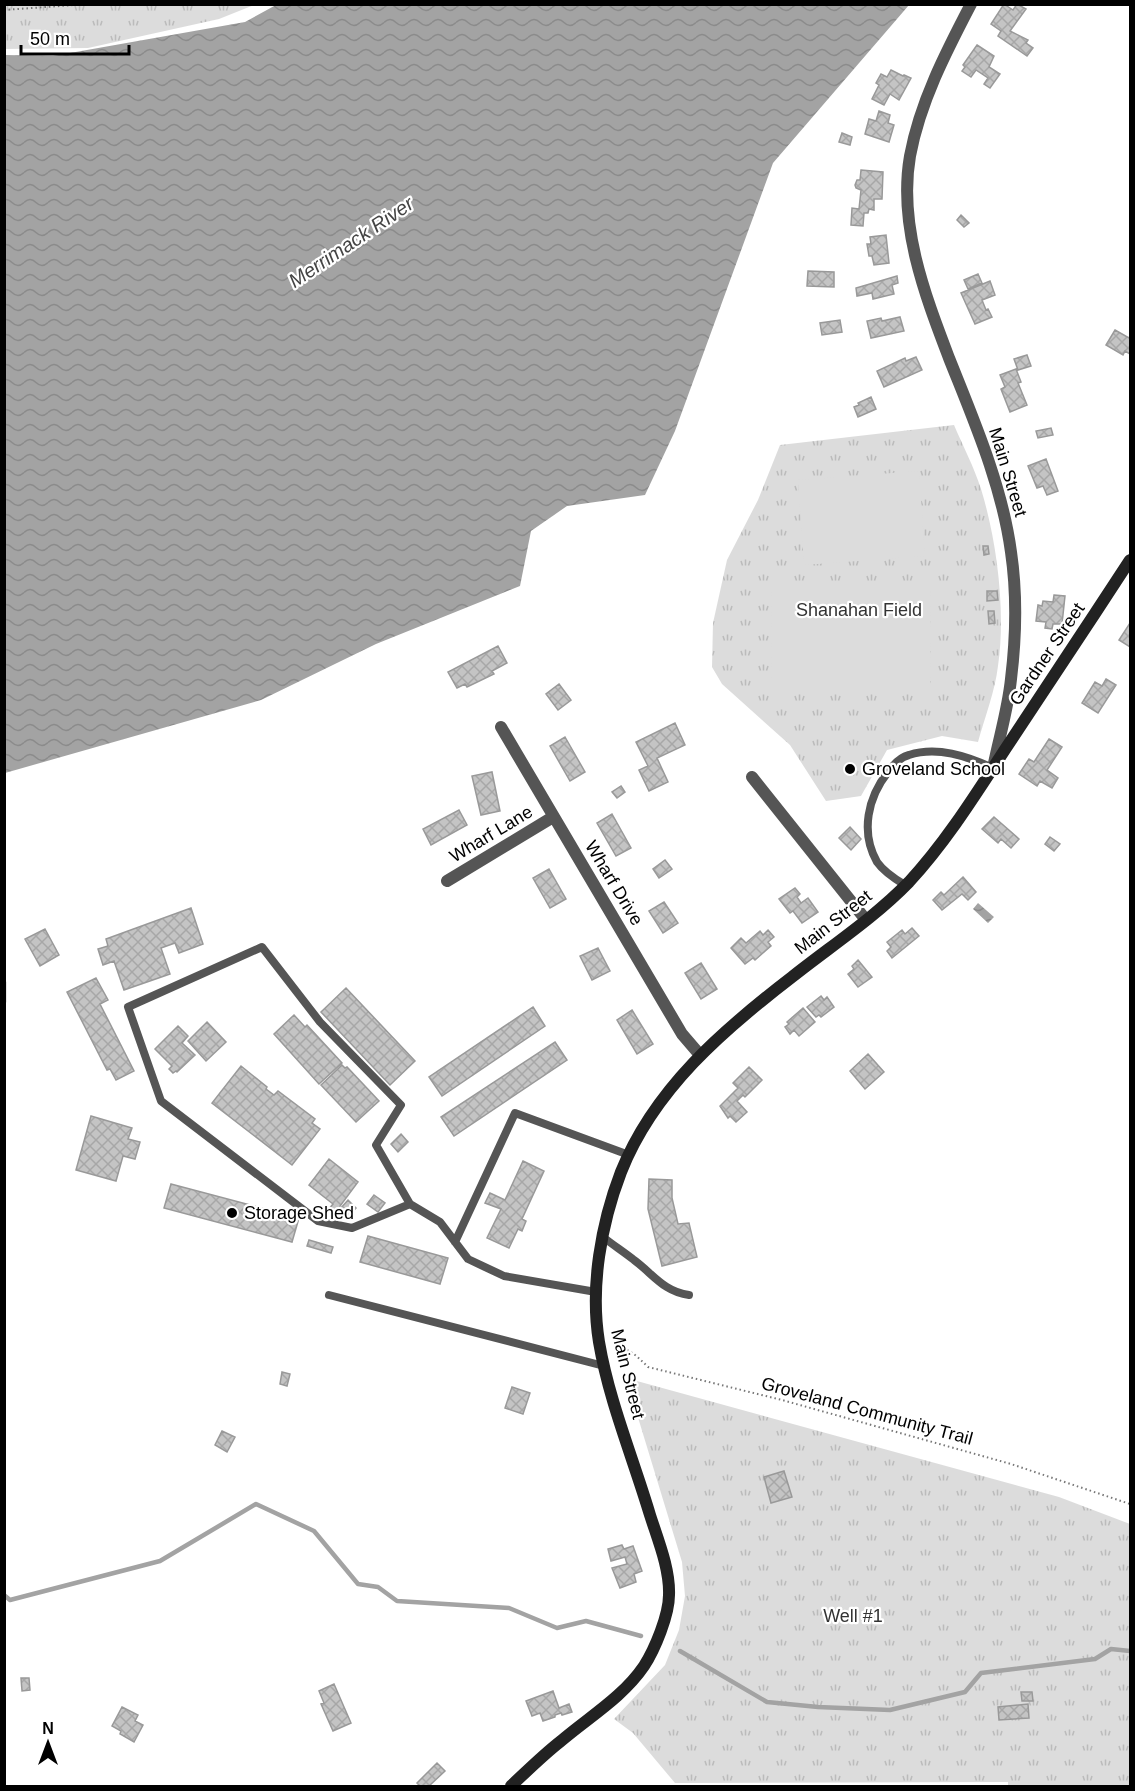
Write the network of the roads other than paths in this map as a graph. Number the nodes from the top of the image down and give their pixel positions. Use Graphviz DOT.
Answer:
graph roads {
  1 [pos="971,4"];
  2 [pos="1131,560"];
  3 [pos="501,727"];
  4 [pos="993,768"];
  5 [pos="752,777"];
  6 [pos="553,817"];
  7 [pos="447,881"];
  8 [pos="905,885"];
  9 [pos="866,920"];
  10 [pos="700,1055"];
  11 [pos="629,1155"];
  12 [pos="410,1204"];
  13 [pos="603,1237"];
  14 [pos="455,1242"];
  15 [pos="596,1292"];
  16 [pos="329,1295"];
  17 [pos="689,1295"];
  18 [pos="604,1366"];
  19 [pos="511,1786"];
  1 -- 4 [label="street, Main Street"];
  2 -- 4 [label="main road, Gardner Street"];
  3 -- 6 [label="street, Wharf Drive"];
  4 -- 8 [label="main road, Main Street"];
  4 -- 8 [label="lane"];
  5 -- 9 [label="street"];
  6 -- 7 [label="street, Wharf Lane"];
  6 -- 10 [label="street, Wharf Drive"];
  8 -- 9 [label="main road, Main Street"];
  9 -- 10 [label="main road, Main Street"];
  10 -- 11 [label="main road, Main Street"];
  11 -- 13 [label="main road, Main Street"];
  11 -- 14 [label="lane"];
  12 -- 12 [label="lane"];
  12 -- 14 [label="lane"];
  13 -- 15 [label="main road, Main Street"];
  13 -- 17 [label="lane"];
  14 -- 15 [label="lane"];
  15 -- 18 [label="main road, Main Street"];
  16 -- 18 [label="lane"];
  18 -- 19 [label="main road, Main Street"];
}
